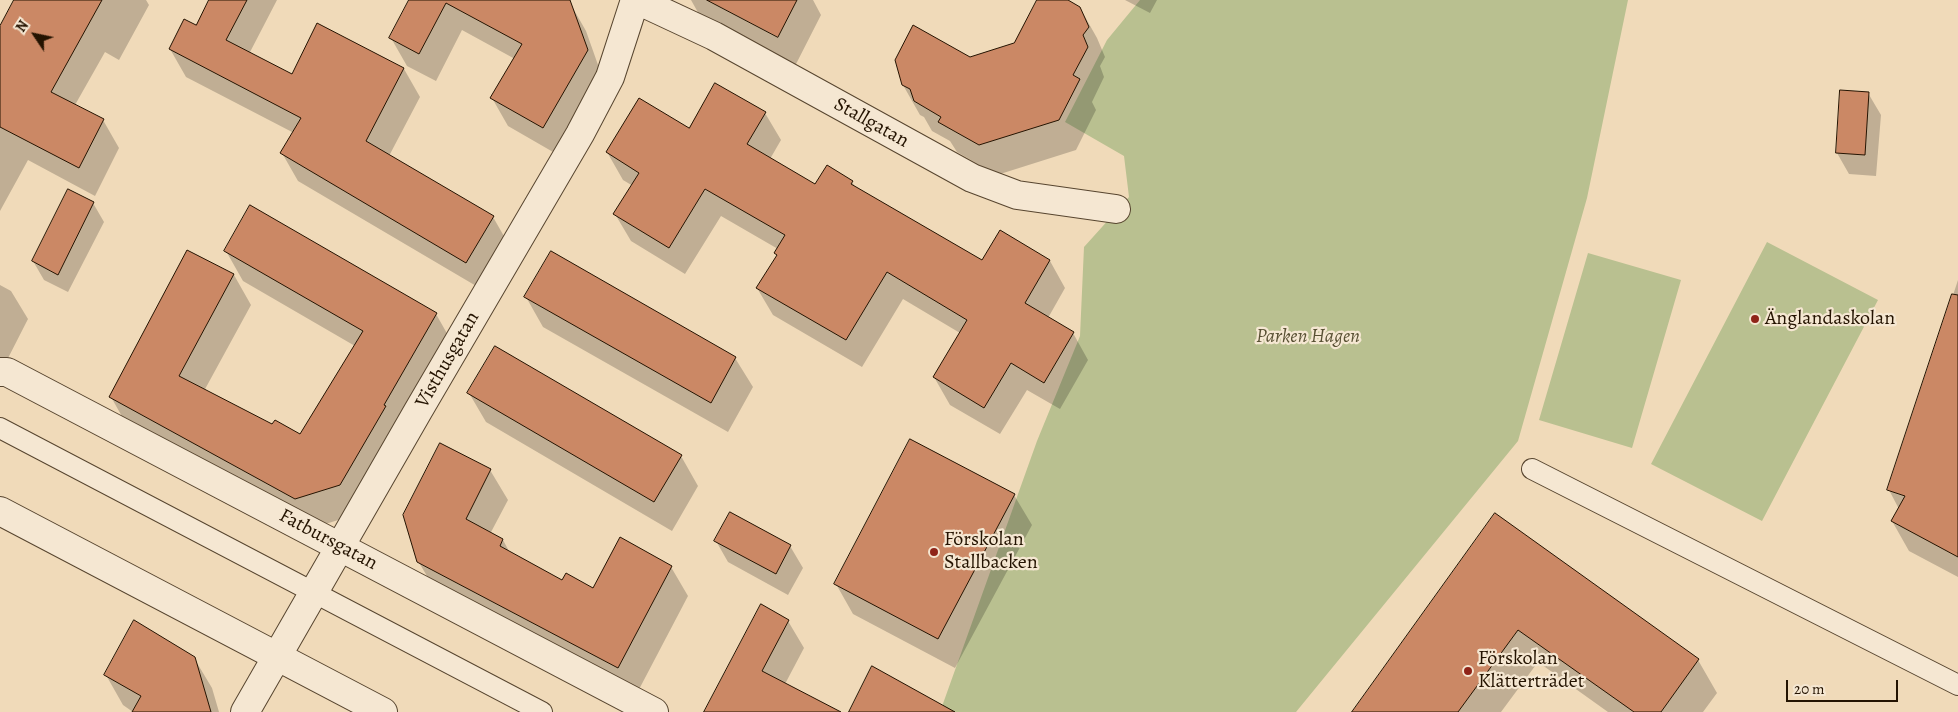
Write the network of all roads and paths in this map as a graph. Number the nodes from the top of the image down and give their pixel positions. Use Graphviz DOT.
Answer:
graph roads {
  1 [pos="636,0"];
  2 [pos="1116,208"];
  3 [pos="0,372"];
  4 [pos="0,428"];
  5 [pos="1532,468"];
  6 [pos="0,511"];
  7 [pos="340,546"];
  8 [pos="313,592"];
  9 [pos="277,656"];
  10 [pos="1958,685"];
  11 [pos="245,712"];
  12 [pos="383,712"];
  13 [pos="542,712"];
  14 [pos="654,712"];
  1 -- 2 [label="street, Stallgatan"];
  1 -- 7 [label="street, Visthusgatan"];
  3 -- 7 [label="street, Fatbursgatan"];
  4 -- 8 [label="lane"];
  5 -- 10 [label="lane"];
  6 -- 9 [label="street"];
  7 -- 8 [label="street, Visthusgatan"];
  7 -- 14 [label="street, Fatbursgatan"];
  8 -- 9 [label="street, Visthusgatan"];
  8 -- 13 [label="lane"];
  9 -- 11 [label="street, Visthusgatan"];
  9 -- 12 [label="street"];
}
